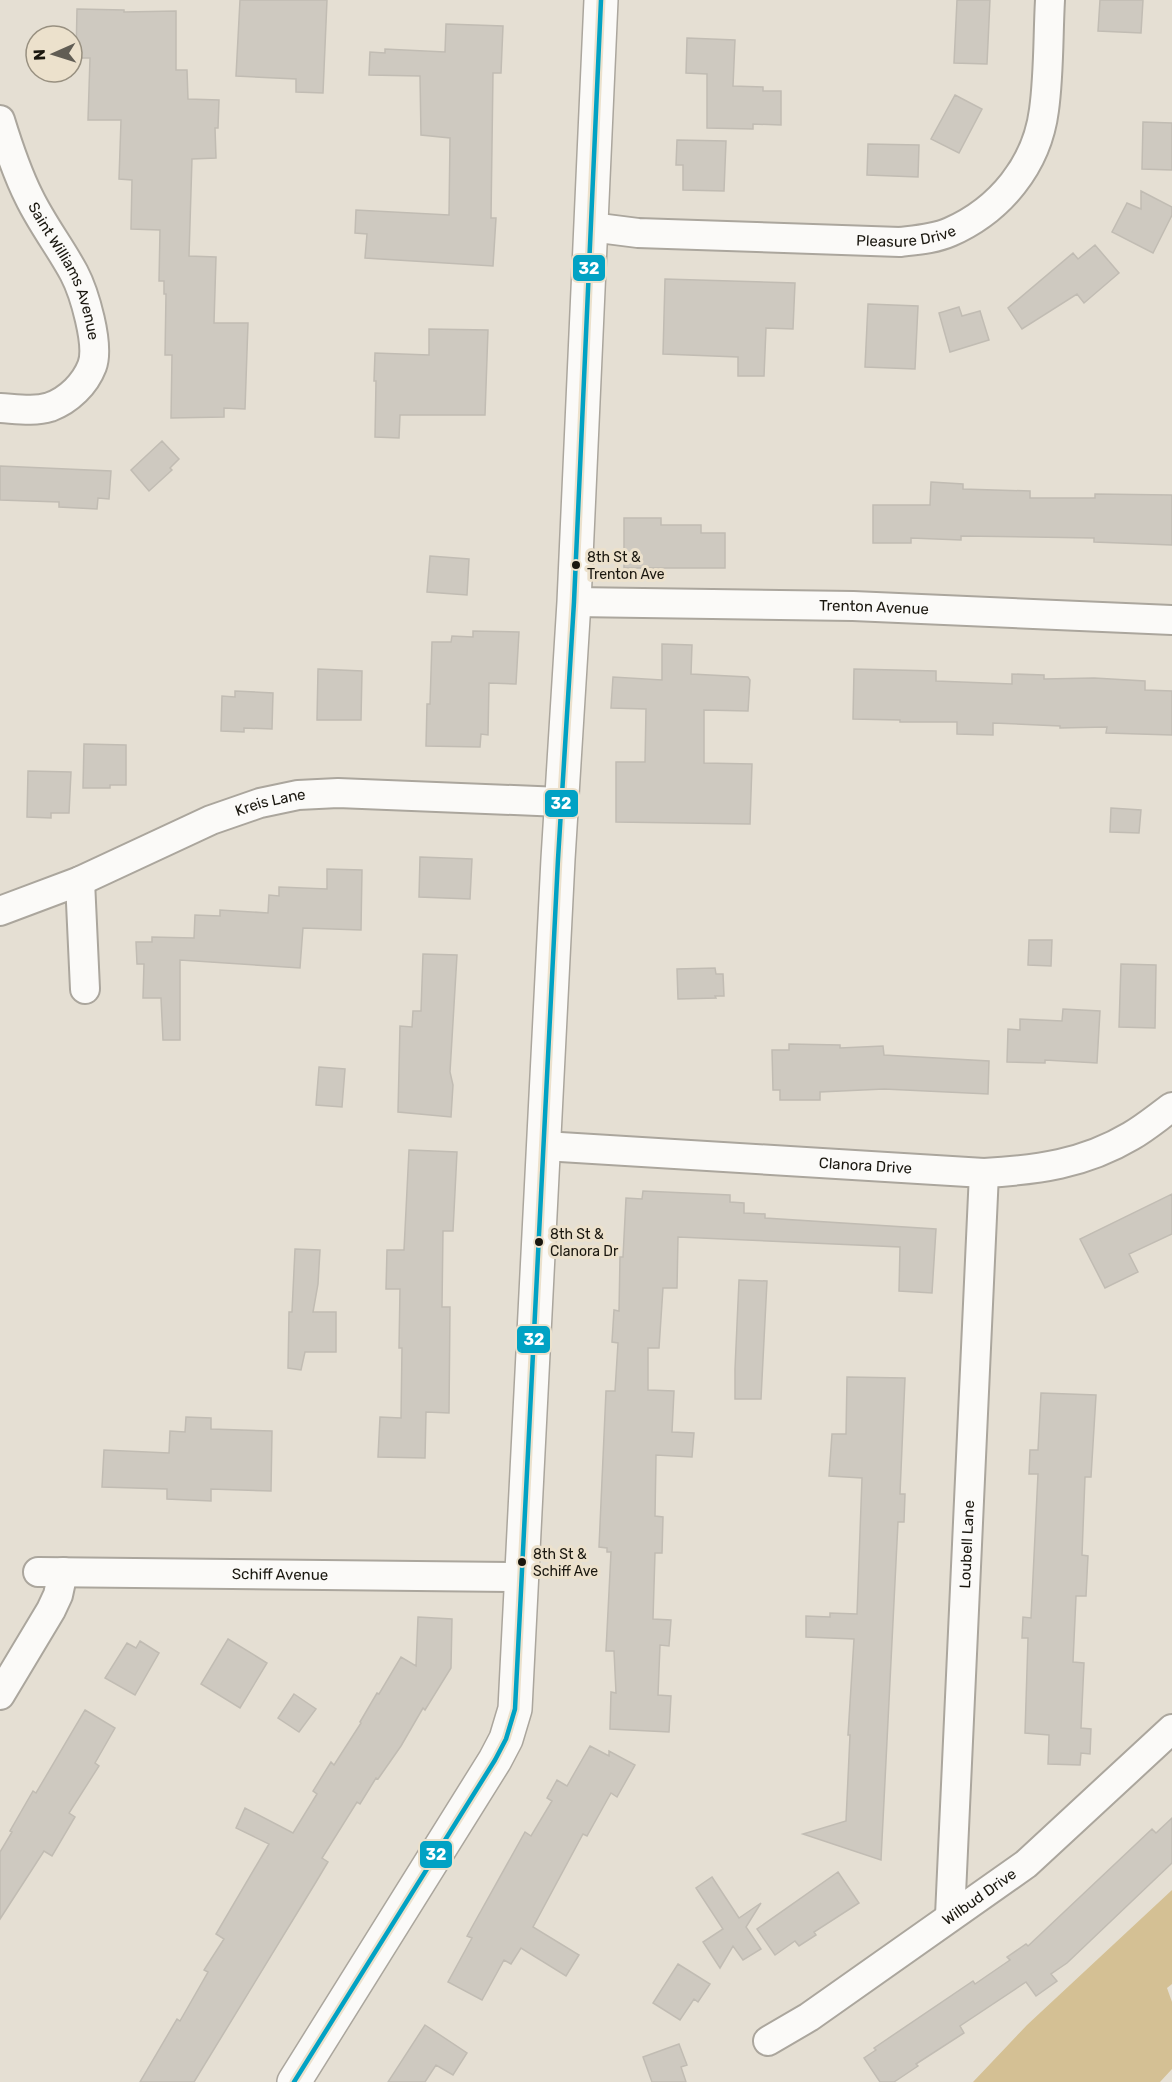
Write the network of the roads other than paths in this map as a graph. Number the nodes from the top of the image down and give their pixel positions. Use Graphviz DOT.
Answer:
graph roads {
  1 [pos="601,0"];
  2 [pos="1050,0"];
  3 [pos="0,120"];
  4 [pos="591,227"];
  5 [pos="5,408"];
  6 [pos="574,602"];
  7 [pos="1172,620"];
  8 [pos="561,802"];
  9 [pos="80,881"];
  10 [pos="0,911"];
  11 [pos="85,989"];
  12 [pos="1172,1107"];
  13 [pos="544,1146"];
  14 [pos="984,1173"];
  15 [pos="522,1577"];
  16 [pos="0,1695"];
  17 [pos="1172,1729"];
  18 [pos="950,1916"];
  19 [pos="768,2041"];
  20 [pos="294,2082"];
  1 -- 4 [label="street"];
  2 -- 4 [label="street, Pleasure Drive"];
  3 -- 5 [label="street, Saint Williams Avenue"];
  4 -- 6 [label="street"];
  6 -- 7 [label="street, Trenton Avenue"];
  6 -- 8 [label="street"];
  8 -- 9 [label="street, Kreis Lane"];
  8 -- 13 [label="street"];
  9 -- 10 [label="street, Kreis Lane"];
  9 -- 11 [label="street"];
  12 -- 14 [label="street, Clanora Drive"];
  13 -- 14 [label="street, Clanora Drive"];
  13 -- 15 [label="street"];
  14 -- 18 [label="street, Loubell Lane"];
  15 -- 16 [label="street, Schiff Avenue"];
  15 -- 20 [label="street"];
  17 -- 18 [label="street, Wilbud Drive"];
  18 -- 19 [label="street, Wilbud Drive"];
}
